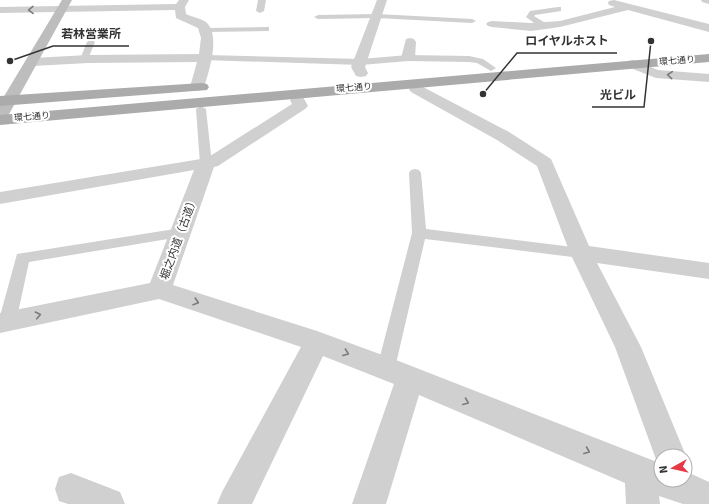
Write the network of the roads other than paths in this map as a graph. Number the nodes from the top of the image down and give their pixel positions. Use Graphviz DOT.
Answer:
graph roads {
  1 [pos="262,0"];
  2 [pos="382,0"];
  3 [pos="601,0"];
  4 [pos="655,3"];
  5 [pos="182,4"];
  6 [pos="65,5"];
  7 [pos="633,8"];
  8 [pos="558,9"];
  9 [pos="0,10"];
  10 [pos="260,11"];
  11 [pos="377,16"];
  12 [pos="318,17"];
  13 [pos="472,21"];
  14 [pos="492,24"];
  15 [pos="544,26"];
  16 [pos="709,28"];
  17 [pos="266,29"];
  18 [pos="206,30"];
  19 [pos="91,42"];
  20 [pos="410,42"];
  21 [pos="709,50"];
  22 [pos="206,58"];
  23 [pos="408,58"];
  24 [pos="709,58"];
  25 [pos="84,59"];
  26 [pos="33,62"];
  27 [pos="633,64"];
  28 [pos="361,68"];
  29 [pos="491,68"];
  30 [pos="523,74"];
  31 [pos="338,75"];
  32 [pos="709,78"];
  33 [pos="213,86"];
  34 [pos="197,87"];
  35 [pos="416,89"];
  36 [pos="298,100"];
  37 [pos="3,109"];
  38 [pos="201,109"];
  39 [pos="0,128"];
  40 [pos="206,164"];
  41 [pos="415,173"];
  42 [pos="0,198"];
  43 [pos="181,233"];
  44 [pos="418,233"];
  45 [pos="581,253"];
  46 [pos="709,271"];
  47 [pos="159,290"];
  48 [pos="3,322"];
  49 [pos="317,342"];
  50 [pos="398,374"];
  51 [pos="667,448"];
  52 [pos="653,475"];
  53 [pos="665,488"];
  54 [pos="71,489"];
  55 [pos="108,504"];
  56 [pos="234,504"];
  57 [pos="369,504"];
  58 [pos="643,504"];
  1 -- 10 [label="lane"];
  2 -- 11 [label="street"];
  3 -- 7 [label="street"];
  4 -- 7 [label="street"];
  5 -- 6 [label="street"];
  5 -- 18 [label="street"];
  6 -- 9 [label="street, one-way"];
  6 -- 26 [label="main road"];
  7 -- 15 [label="street"];
  7 -- 16 [label="street"];
  8 -- 15 [label="lane"];
  11 -- 12 [label="lane"];
  11 -- 13 [label="lane"];
  11 -- 28 [label="street"];
  14 -- 15 [label="street"];
  17 -- 18 [label="lane"];
  18 -- 22 [label="street"];
  19 -- 25 [label="lane"];
  20 -- 23 [label="street"];
  21 -- 29 [label="main road, 環七通り"];
  22 -- 25 [label="street"];
  22 -- 28 [label="lane"];
  22 -- 34 [label="street"];
  23 -- 28 [label="lane"];
  23 -- 29 [label="lane"];
  24 -- 27 [label="main road, 環七通り"];
  25 -- 26 [label="street"];
  26 -- 37 [label="main road"];
  27 -- 30 [label="main road, 環七通り"];
  32 -- 27 [label="street, one-way"];
  28 -- 29 [label="main road"];
  28 -- 31 [label="main road"];
  29 -- 37 [label="main road, 環七通り"];
  30 -- 35 [label="main road"];
  30 -- 37 [label="main road, 環七通り"];
  33 -- 34 [label="main road"];
  34 -- 37 [label="main road"];
  35 -- 36 [label="main road"];
  35 -- 45 [label="street"];
  36 -- 38 [label="main road"];
  36 -- 40 [label="street"];
  38 -- 39 [label="main road"];
  38 -- 40 [label="lane"];
  40 -- 42 [label="street"];
  40 -- 43 [label="street, 堀之内道（古道）"];
  41 -- 44 [label="lane"];
  43 -- 47 [label="street, 堀之内道（古道）"];
  43 -- 48 [label="lane"];
  44 -- 45 [label="lane"];
  44 -- 50 [label="lane"];
  45 -- 46 [label="street"];
  45 -- 51 [label="street"];
  48 -- 47 [label="street, 堀之内道（古道）, one-way"];
  47 -- 49 [label="street, one-way"];
  49 -- 50 [label="street, one-way"];
  49 -- 56 [label="street"];
  50 -- 52 [label="street, one-way"];
  50 -- 57 [label="street"];
  53 -- 58 [label="street"];
  54 -- 55 [label="street"];
}
